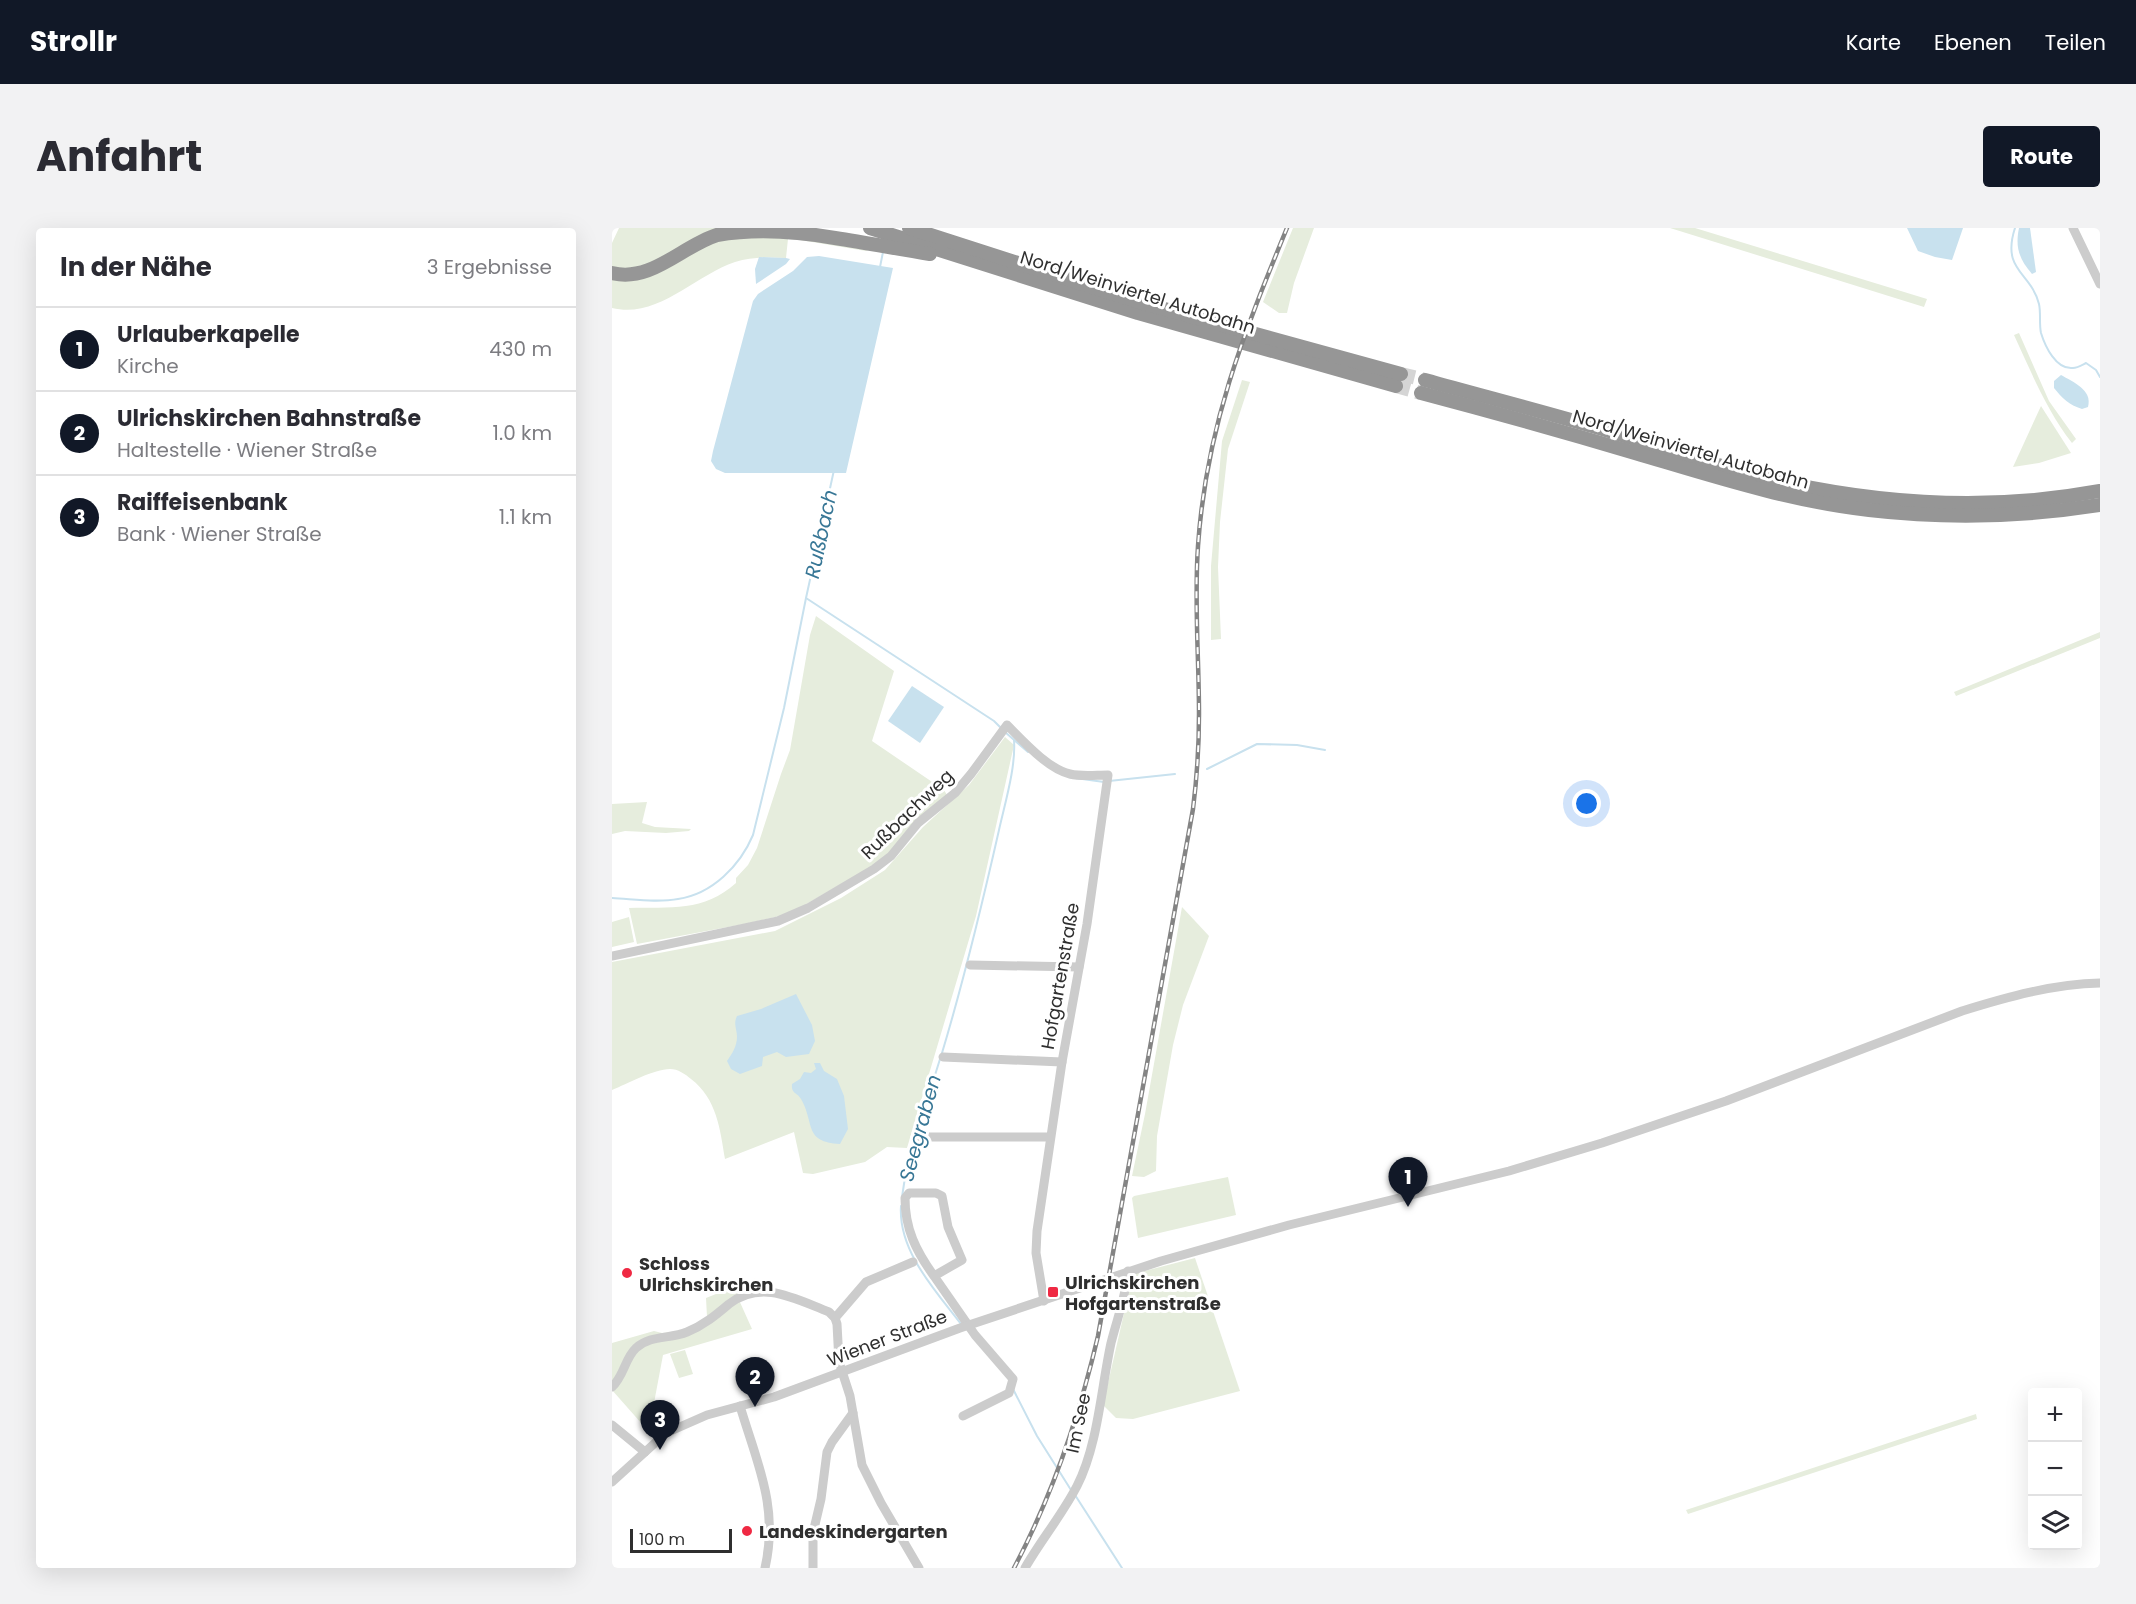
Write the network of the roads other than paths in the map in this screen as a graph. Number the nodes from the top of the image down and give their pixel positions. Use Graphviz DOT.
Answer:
graph roads {
  1 [pos="870,228"];
  2 [pos="909,228"];
  3 [pos="926,228"];
  4 [pos="2073,228"];
  5 [pos="978,255"];
  6 [pos="612,273"];
  7 [pos="2100,284"];
  8 [pos="1398,380"];
  9 [pos="2100,491"];
  10 [pos="2100,505"];
  11 [pos="1004,729"];
  12 [pos="612,956"];
  13 [pos="970,965"];
  14 [pos="1079,967"];
  15 [pos="2100,983"];
  16 [pos="943,1058"];
  17 [pos="1062,1062"];
  18 [pos="918,1137"];
  19 [pos="1050,1137"];
  20 [pos="913,1262"];
  21 [pos="1128,1271"];
  22 [pos="934,1276"];
  23 [pos="1044,1301"];
  24 [pos="835,1318"];
  25 [pos="965,1327"];
  26 [pos="842,1372"];
  27 [pos="612,1387"];
  28 [pos="740,1406"];
  29 [pos="853,1413"];
  30 [pos="963,1416"];
  31 [pos="612,1425"];
  32 [pos="645,1452"];
  33 [pos="612,1482"];
  34 [pos="765,1568"];
  35 [pos="813,1568"];
  36 [pos="919,1568"];
  37 [pos="1025,1568"];
  1 -- 5 [label="highway, Nord/Weinviertel Autobahn"];
  2 -- 5 [label="highway, Nord/Weinviertel Autobahn"];
  3 -- 5 [label="highway"];
  4 -- 7 [label="street"];
  5 -- 6 [label="highway"];
  5 -- 8 [label="highway, Nord/Weinviertel Autobahn"];
  9 -- 10 [label="highway, Nord/Weinviertel Autobahn"];
  11 -- 12 [label="street, Rußbachweg"];
  11 -- 14 [label="street, Hofgartenstraße"];
  13 -- 14 [label="street"];
  14 -- 17 [label="street, Hofgartenstraße"];
  15 -- 21 [label="street, Wiener Straße"];
  16 -- 17 [label="street"];
  17 -- 19 [label="street, Hofgartenstraße"];
  18 -- 19 [label="street"];
  19 -- 23 [label="street, Hofgartenstraße"];
  20 -- 24 [label="street"];
  21 -- 23 [label="street, Wiener Straße"];
  21 -- 37 [label="street, Im See"];
  22 -- 22 [label="street"];
  22 -- 25 [label="street"];
  23 -- 25 [label="street, Wiener Straße"];
  24 -- 26 [label="street"];
  24 -- 27 [label="street"];
  25 -- 26 [label="street, Wiener Straße"];
  25 -- 30 [label="street"];
  26 -- 28 [label="street, Wiener Straße"];
  26 -- 29 [label="street"];
  28 -- 32 [label="street, Wiener Straße"];
  28 -- 34 [label="street"];
  29 -- 35 [label="street"];
  29 -- 36 [label="street"];
  31 -- 32 [label="street"];
  32 -- 33 [label="street, Wiener Straße"];
}
